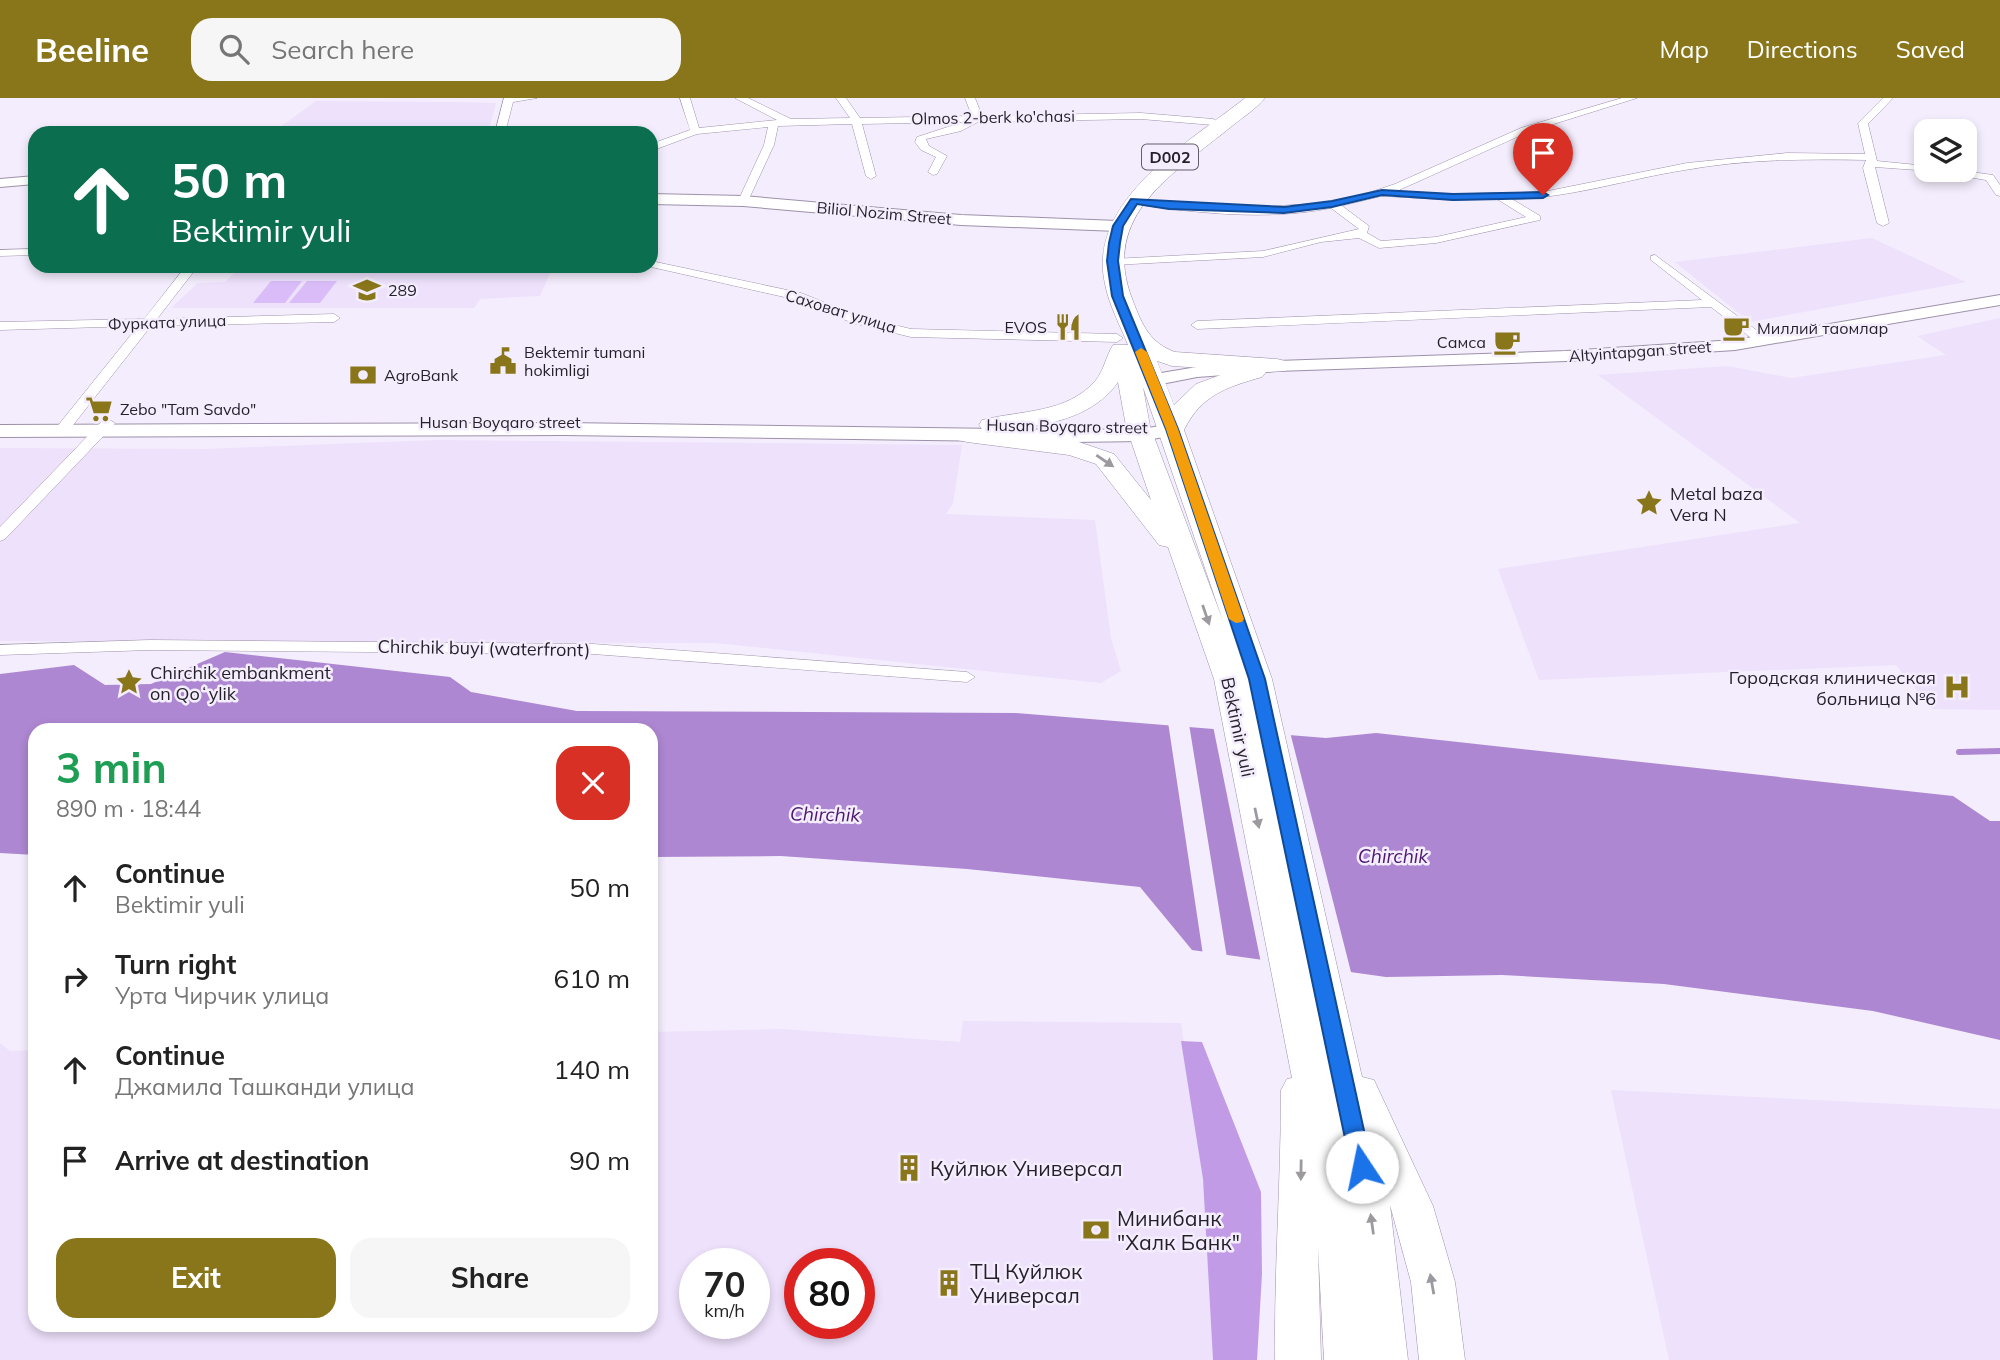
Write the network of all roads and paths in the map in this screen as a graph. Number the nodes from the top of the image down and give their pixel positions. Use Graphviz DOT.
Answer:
graph roads {
  1 [pos="532,98"];
  2 [pos="685,98"];
  3 [pos="740,98"];
  4 [pos="841,98"];
  5 [pos="970,98"];
  6 [pos="1243,98"];
  7 [pos="1256,98"];
  8 [pos="1632,98"];
  9 [pos="1888,98"];
  10 [pos="509,99"];
  11 [pos="978,118"];
  12 [pos="856,120"];
  13 [pos="789,122"];
  14 [pos="1213,122"];
  15 [pos="774,124"];
  16 [pos="502,126"];
  17 [pos="695,131"];
  18 [pos="658,145"];
  19 [pos="1871,161"];
  20 [pos="1914,167"];
  21 [pos="933,172"];
  22 [pos="1977,175"];
  23 [pos="871,176"];
  24 [pos="28,181"];
  25 [pos="0,183"];
  26 [pos="1382,192"];
  27 [pos="2000,193"];
  28 [pos="1501,197"];
  29 [pos="658,199"];
  30 [pos="743,201"];
  31 [pos="1134,201"];
  32 [pos="1332,204"];
  33 [pos="1883,223"];
  34 [pos="1112,226"];
  35 [pos="1360,234"];
  36 [pos="28,252"];
  37 [pos="0,253"];
  38 [pos="1655,258"];
  39 [pos="1113,261"];
  40 [pos="658,266"];
  41 [pos="187,273"];
  42 [pos="2000,300"];
  43 [pos="1713,303"];
  44 [pos="334,318"];
  45 [pos="150,323"];
  46 [pos="1197,325"];
  47 [pos="0,326"];
  48 [pos="1124,341"];
  49 [pos="1763,341"];
  50 [pos="1277,366"];
  51 [pos="1141,382"];
  52 [pos="0,423"];
  53 [pos="991,425"];
  54 [pos="64,427"];
  55 [pos="104,428"];
  56 [pos="1172,429"];
  57 [pos="0,431"];
  58 [pos="1140,431"];
  59 [pos="967,435"];
  60 [pos="0,536"];
  61 [pos="1190,567"];
  62 [pos="0,650"];
  63 [pos="967,677"];
  64 [pos="1243,679"];
  65 [pos="1317,1028"];
  66 [pos="1363,1315"];
  67 [pos="1442,1357"];
  68 [pos="1299,1359"];
  69 [pos="1347,1360"];
  70 [pos="1385,1360"];
  1 -- 10 [label="street"];
  2 -- 17 [label="street"];
  3 -- 13 [label="street"];
  4 -- 12 [label="street"];
  5 -- 11 [label="street"];
  6 -- 14 [label="highway, Bektimir yuli / D002"];
  7 -- 31 [label="highway, Bektimir yuli / D002"];
  8 -- 26 [label="street"];
  9 -- 19 [label="street"];
  10 -- 16 [label="street"];
  11 -- 12 [label="street, Olmos 2-berk ko'chasi"];
  11 -- 14 [label="street, Olmos 2-berk ko'chasi"];
  11 -- 21 [label="street"];
  12 -- 13 [label="street, Olmos 2-berk ko'chasi"];
  12 -- 23 [label="street"];
  13 -- 15 [label="street, Olmos 2-berk ko'chasi"];
  14 -- 34 [label="highway, Bektimir yuli / D002"];
  15 -- 17 [label="street, Olmos 2-berk ko'chasi"];
  15 -- 30 [label="street"];
  17 -- 18 [label="street, Olmos 2-berk ko'chasi"];
  19 -- 20 [label="street"];
  19 -- 28 [label="street"];
  19 -- 33 [label="street"];
  22 -- 27 [label="street"];
  24 -- 25 [label="main road"];
  26 -- 28 [label="street"];
  26 -- 32 [label="street"];
  28 -- 35 [label="street"];
  29 -- 30 [label="main road, Biliol Nozim Street"];
  30 -- 34 [label="main road, Biliol Nozim Street"];
  31 -- 32 [label="street"];
  31 -- 34 [label="highway, Bektimir yuli / D002"];
  32 -- 35 [label="street"];
  34 -- 39 [label="highway, Bektimir yuli / D002"];
  34 -- 48 [label="highway, Bektimir yuli / D002"];
  35 -- 39 [label="street"];
  36 -- 37 [label="street"];
  38 -- 43 [label="street"];
  39 -- 48 [label="highway, Bektimir yuli / D002"];
  40 -- 48 [label="street, Саховат улица"];
  41 -- 45 [label="street"];
  42 -- 49 [label="main road, Altyintapgan street"];
  43 -- 46 [label="street"];
  43 -- 49 [label="street"];
  44 -- 45 [label="street, Фурката улица"];
  45 -- 47 [label="street, Фурката улица"];
  45 -- 54 [label="street"];
  48 -- 50 [label="highway"];
  48 -- 51 [label="highway, Bektimir yuli / D002"];
  48 -- 53 [label="highway"];
  49 -- 50 [label="main road, Altyintapgan street"];
  50 -- 51 [label="main road, Altyintapgan street"];
  50 -- 56 [label="highway"];
  51 -- 56 [label="highway, Bektimir yuli / D002"];
  51 -- 58 [label="highway, Bektimir yuli / D002"];
  52 -- 54 [label="main road, Husan Boyqaro street"];
  53 -- 55 [label="main road, Husan Boyqaro street"];
  53 -- 58 [label="main road, Husan Boyqaro street"];
  54 -- 55 [label="main road, Husan Boyqaro street"];
  54 -- 57 [label="main road, Husan Boyqaro street"];
  55 -- 59 [label="main road, Husan Boyqaro street"];
  55 -- 60 [label="street"];
  56 -- 58 [label="main road, Husan Boyqaro street"];
  56 -- 64 [label="highway, Bektimir yuli / D002"];
  58 -- 59 [label="main road, Husan Boyqaro street"];
  58 -- 61 [label="highway, Bektimir yuli / D002"];
  59 -- 61 [label="highway, one-way"];
  61 -- 64 [label="highway, Bektimir yuli / D002, one-way"];
  62 -- 63 [label="street, Chirchik buyi (waterfront)"];
  64 -- 65 [label="highway, Bektimir yuli / D002"];
  65 -- 66 [label="highway, D002"];
  67 -- 65 [label="highway, one-way"];
  65 -- 68 [label="highway, one-way"];
  66 -- 69 [label="highway, D002"];
  66 -- 70 [label="highway, D002"];
}
